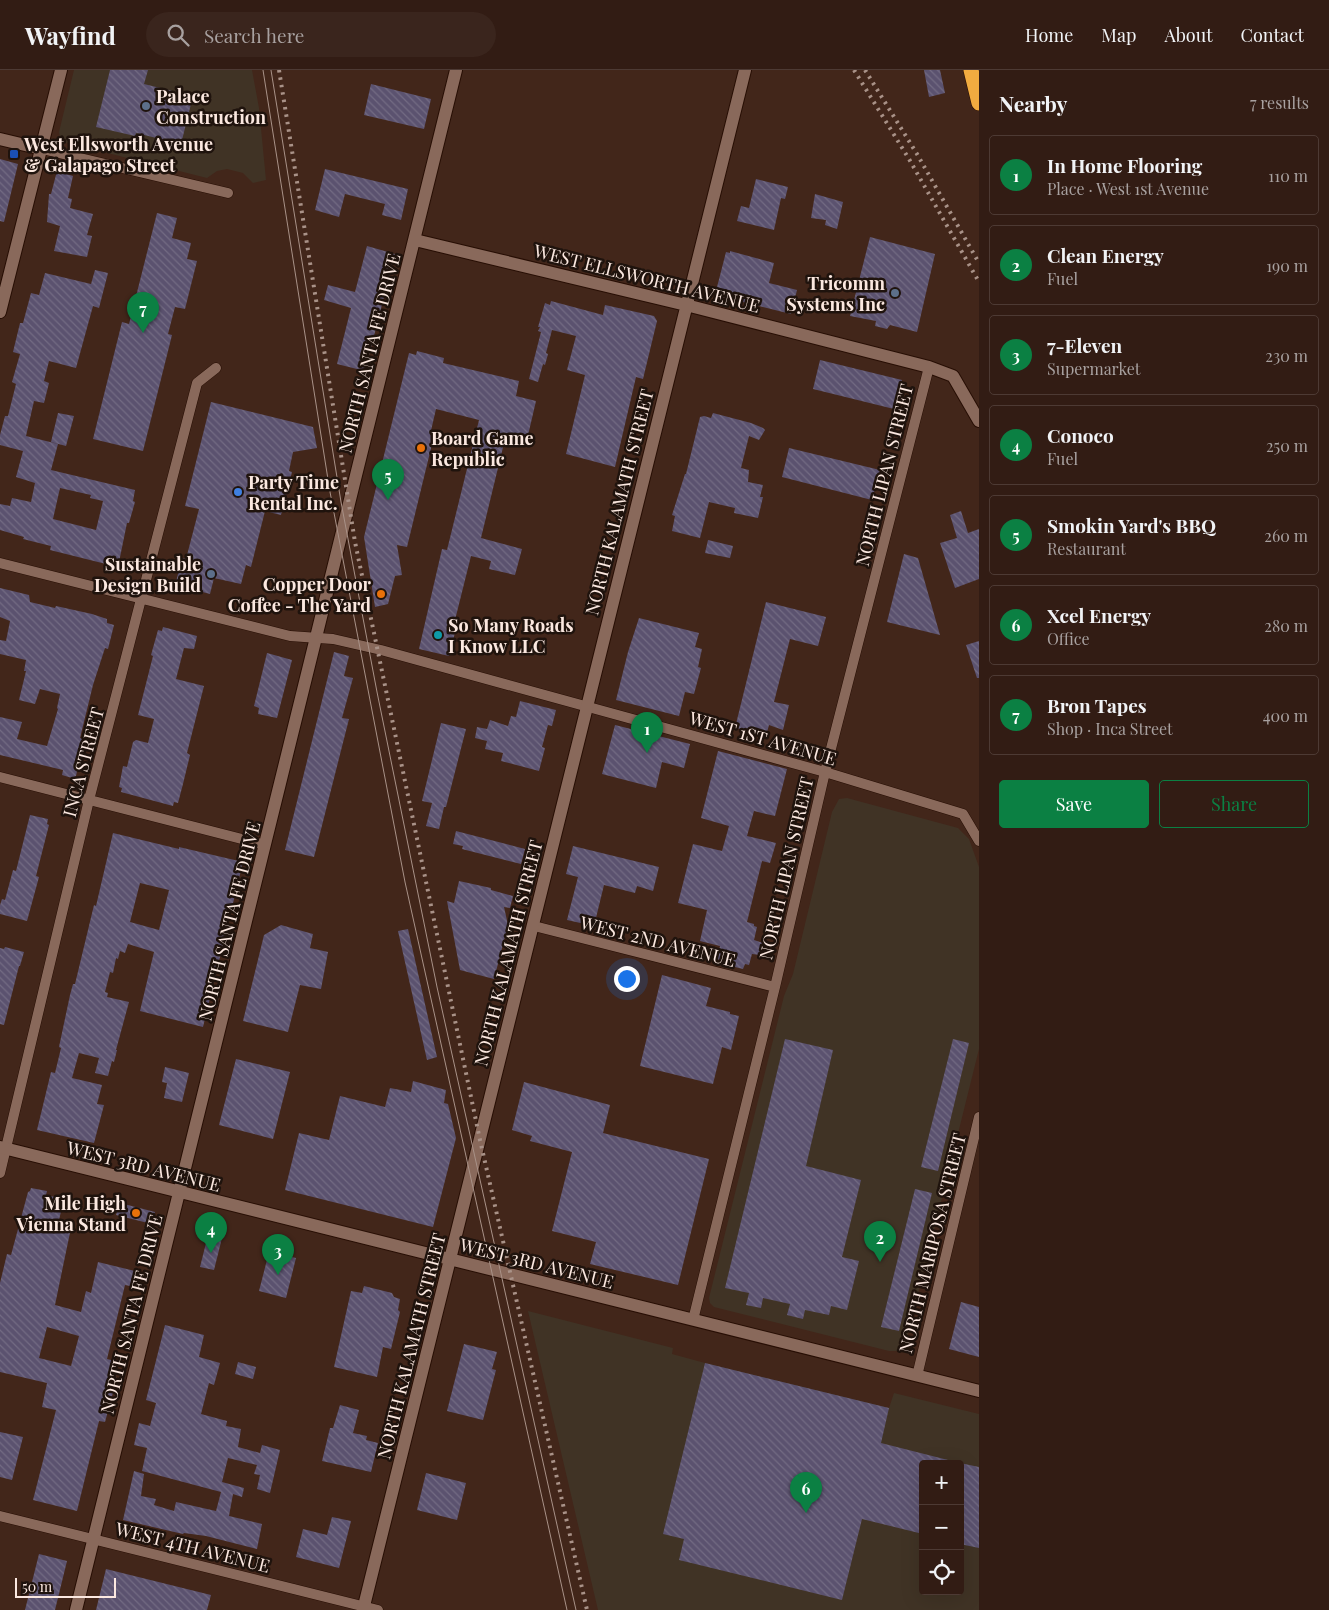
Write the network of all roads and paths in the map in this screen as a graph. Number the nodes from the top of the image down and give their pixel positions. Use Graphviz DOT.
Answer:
graph roads {
  1 [pos="61,70"];
  2 [pos="456,70"];
  3 [pos="745,70"];
  4 [pos="971,70"];
  5 [pos="979,103"];
  6 [pos="0,139"];
  7 [pos="42,149"];
  8 [pos="228,194"];
  9 [pos="415,240"];
  10 [pos="686,305"];
  11 [pos="0,312"];
  12 [pos="929,367"];
  13 [pos="216,368"];
  14 [pos="979,421"];
  15 [pos="0,563"];
  16 [pos="142,600"];
  17 [pos="316,639"];
  18 [pos="587,705"];
  19 [pos="825,772"];
  20 [pos="0,777"];
  21 [pos="89,800"];
  22 [pos="979,841"];
  23 [pos="265,845"];
  24 [pos="534,926"];
  25 [pos="775,987"];
  26 [pos="979,1117"];
  27 [pos="3,1148"];
  28 [pos="0,1173"];
  29 [pos="179,1192"];
  30 [pos="450,1260"];
  31 [pos="693,1320"];
  32 [pos="917,1376"];
  33 [pos="979,1392"];
  34 [pos="0,1516"];
  35 [pos="94,1540"];
  36 [pos="364,1608"];
  37 [pos="76,1610"];
  38 [pos="378,1610"];
  1 -- 7 [label="main road"];
  2 -- 9 [label="main road, NORTH SANTA FE DRIVE"];
  3 -- 10 [label="main road, NORTH KALAMATH STREET"];
  4 -- 5 [label="highway"];
  6 -- 7 [label="main road"];
  7 -- 8 [label="street"];
  7 -- 11 [label="main road"];
  9 -- 10 [label="main road, WEST ELLSWORTH AVENUE"];
  9 -- 17 [label="main road, NORTH SANTA FE DRIVE"];
  10 -- 12 [label="main road, WEST ELLSWORTH AVENUE"];
  10 -- 18 [label="main road, NORTH KALAMATH STREET"];
  12 -- 14 [label="main road, WEST ELLSWORTH AVENUE"];
  12 -- 19 [label="street, NORTH LIPAN STREET"];
  13 -- 16 [label="street, INCA STREET"];
  15 -- 16 [label="street, WEST 1ST AVENUE"];
  16 -- 17 [label="street, WEST 1ST AVENUE"];
  16 -- 21 [label="street, INCA STREET"];
  17 -- 18 [label="street, WEST 1ST AVENUE"];
  17 -- 23 [label="main road, NORTH SANTA FE DRIVE"];
  18 -- 19 [label="street, WEST 1ST AVENUE"];
  18 -- 24 [label="main road, NORTH KALAMATH STREET"];
  19 -- 22 [label="street, WEST 1ST AVENUE"];
  19 -- 25 [label="street, NORTH LIPAN STREET"];
  20 -- 21 [label="street"];
  21 -- 23 [label="street"];
  21 -- 27 [label="street, INCA STREET"];
  23 -- 29 [label="main road, NORTH SANTA FE DRIVE"];
  24 -- 25 [label="street, WEST 2ND AVENUE"];
  24 -- 30 [label="main road, NORTH KALAMATH STREET"];
  25 -- 31 [label="street, NORTH LIPAN STREET"];
  26 -- 32 [label="street, NORTH MARIPOSA STREET"];
  27 -- 28 [label="street, INCA STREET"];
  27 -- 29 [label="main road, WEST 3RD AVENUE"];
  29 -- 30 [label="main road, WEST 3RD AVENUE"];
  29 -- 35 [label="main road, NORTH SANTA FE DRIVE"];
  30 -- 31 [label="main road, WEST 3RD AVENUE"];
  30 -- 36 [label="main road, NORTH KALAMATH STREET"];
  31 -- 32 [label="main road, WEST 3RD AVENUE"];
  32 -- 33 [label="main road, WEST 3RD AVENUE"];
  34 -- 35 [label="street, WEST 4TH AVENUE"];
  35 -- 36 [label="street, WEST 4TH AVENUE"];
  35 -- 37 [label="main road, NORTH SANTA FE DRIVE"];
  36 -- 38 [label="street, WEST 4TH AVENUE"];
}
